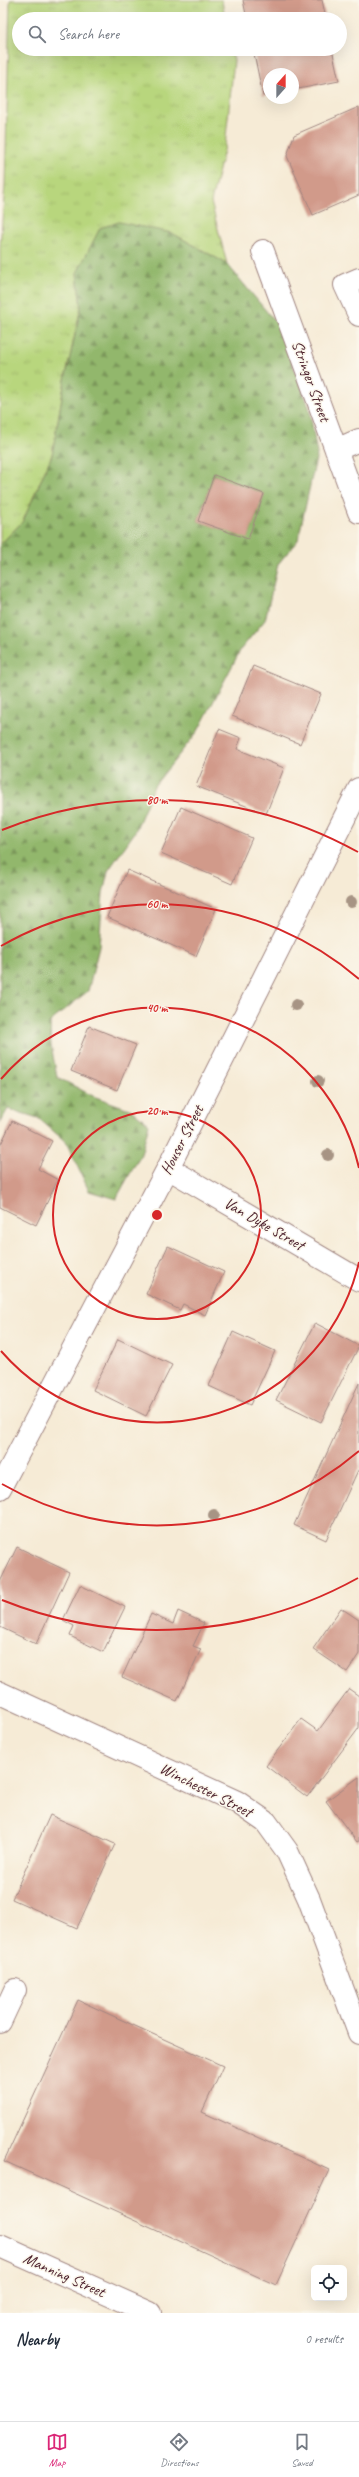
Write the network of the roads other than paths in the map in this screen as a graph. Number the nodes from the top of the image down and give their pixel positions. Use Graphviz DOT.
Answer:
graph roads {
  1 [pos="263,250"];
  2 [pos="359,280"];
  3 [pos="359,315"];
  4 [pos="359,440"];
  5 [pos="336,450"];
  6 [pos="359,512"];
  7 [pos="359,789"];
  8 [pos="168,1168"];
  9 [pos="359,1280"];
  10 [pos="0,1488"];
  11 [pos="0,1693"];
  12 [pos="15,1990"];
  13 [pos="0,2022"];
  14 [pos="359,2033"];
  15 [pos="0,2246"];
  16 [pos="150,2313"];
  1 -- 5 [label="street, Stringer Street"];
  2 -- 3 [label="street"];
  4 -- 5 [label="street"];
  5 -- 6 [label="street, Stringer Street"];
  7 -- 8 [label="street, Houser Street"];
  8 -- 9 [label="street, Van Dyke Street"];
  8 -- 10 [label="street, Houser Street"];
  11 -- 14 [label="street, Winchester Street"];
  12 -- 13 [label="street"];
  15 -- 16 [label="street, Manning Street"];
}
